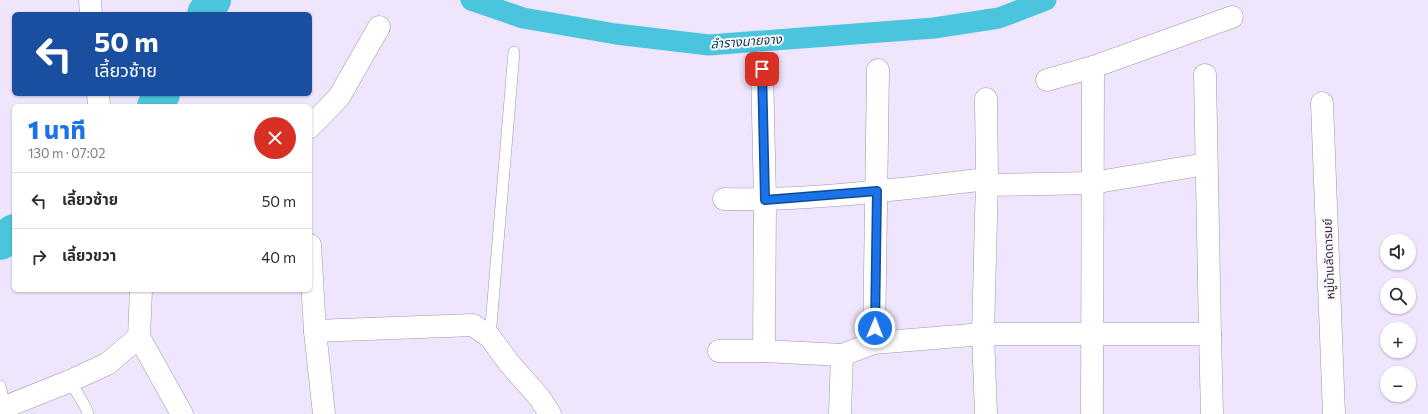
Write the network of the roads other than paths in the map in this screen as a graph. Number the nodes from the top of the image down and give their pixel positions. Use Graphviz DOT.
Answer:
graph roads {
  1 [pos="90,0"];
  2 [pos="91,12"];
  3 [pos="1232,17"];
  4 [pos="379,27"];
  5 [pos="514,52"];
  6 [pos="1093,67"];
  7 [pos="762,69"];
  8 [pos="878,70"];
  9 [pos="1205,75"];
  10 [pos="1047,80"];
  11 [pos="986,99"];
  12 [pos="1322,103"];
  13 [pos="312,125"];
  14 [pos="1206,164"];
  15 [pos="987,182"];
  16 [pos="1092,183"];
  17 [pos="877,191"];
  18 [pos="724,199"];
  19 [pos="765,200"];
  20 [pos="312,279"];
  21 [pos="141,292"];
  22 [pos="315,331"];
  23 [pos="983,334"];
  24 [pos="1210,334"];
  25 [pos="1093,335"];
  26 [pos="139,337"];
  27 [pos="490,337"];
  28 [pos="874,343"];
  29 [pos="719,351"];
  30 [pos="764,351"];
  31 [pos="842,355"];
  32 [pos="70,381"];
  33 [pos="2,401"];
  34 [pos="88,414"];
  35 [pos="182,414"];
  36 [pos="324,414"];
  37 [pos="550,414"];
  38 [pos="840,414"];
  39 [pos="986,414"];
  40 [pos="1092,414"];
  41 [pos="1212,414"];
  42 [pos="1334,414"];
  1 -- 2 [label="street"];
  3 -- 6 [label="street"];
  4 -- 13 [label="street"];
  5 -- 27 [label="lane"];
  6 -- 10 [label="street"];
  6 -- 16 [label="street"];
  7 -- 19 [label="street"];
  8 -- 17 [label="street"];
  9 -- 14 [label="street"];
  11 -- 15 [label="street"];
  12 -- 42 [label="street, หมู่บ้านลัดดารมย์"];
  14 -- 16 [label="street"];
  14 -- 24 [label="street"];
  15 -- 16 [label="street"];
  15 -- 17 [label="street"];
  15 -- 23 [label="street"];
  16 -- 25 [label="street"];
  17 -- 19 [label="street"];
  17 -- 28 [label="street"];
  18 -- 19 [label="street"];
  19 -- 30 [label="street"];
  20 -- 22 [label="street"];
  21 -- 26 [label="street"];
  22 -- 27 [label="street"];
  22 -- 36 [label="street"];
  23 -- 25 [label="street"];
  23 -- 28 [label="street"];
  23 -- 39 [label="street"];
  24 -- 25 [label="street"];
  24 -- 41 [label="street"];
  25 -- 40 [label="street"];
  26 -- 32 [label="street"];
  26 -- 35 [label="street"];
  27 -- 37 [label="street"];
  28 -- 31 [label="street"];
  29 -- 30 [label="street"];
  30 -- 31 [label="street"];
  31 -- 38 [label="street"];
  32 -- 33 [label="street"];
  32 -- 34 [label="lane"];
}
